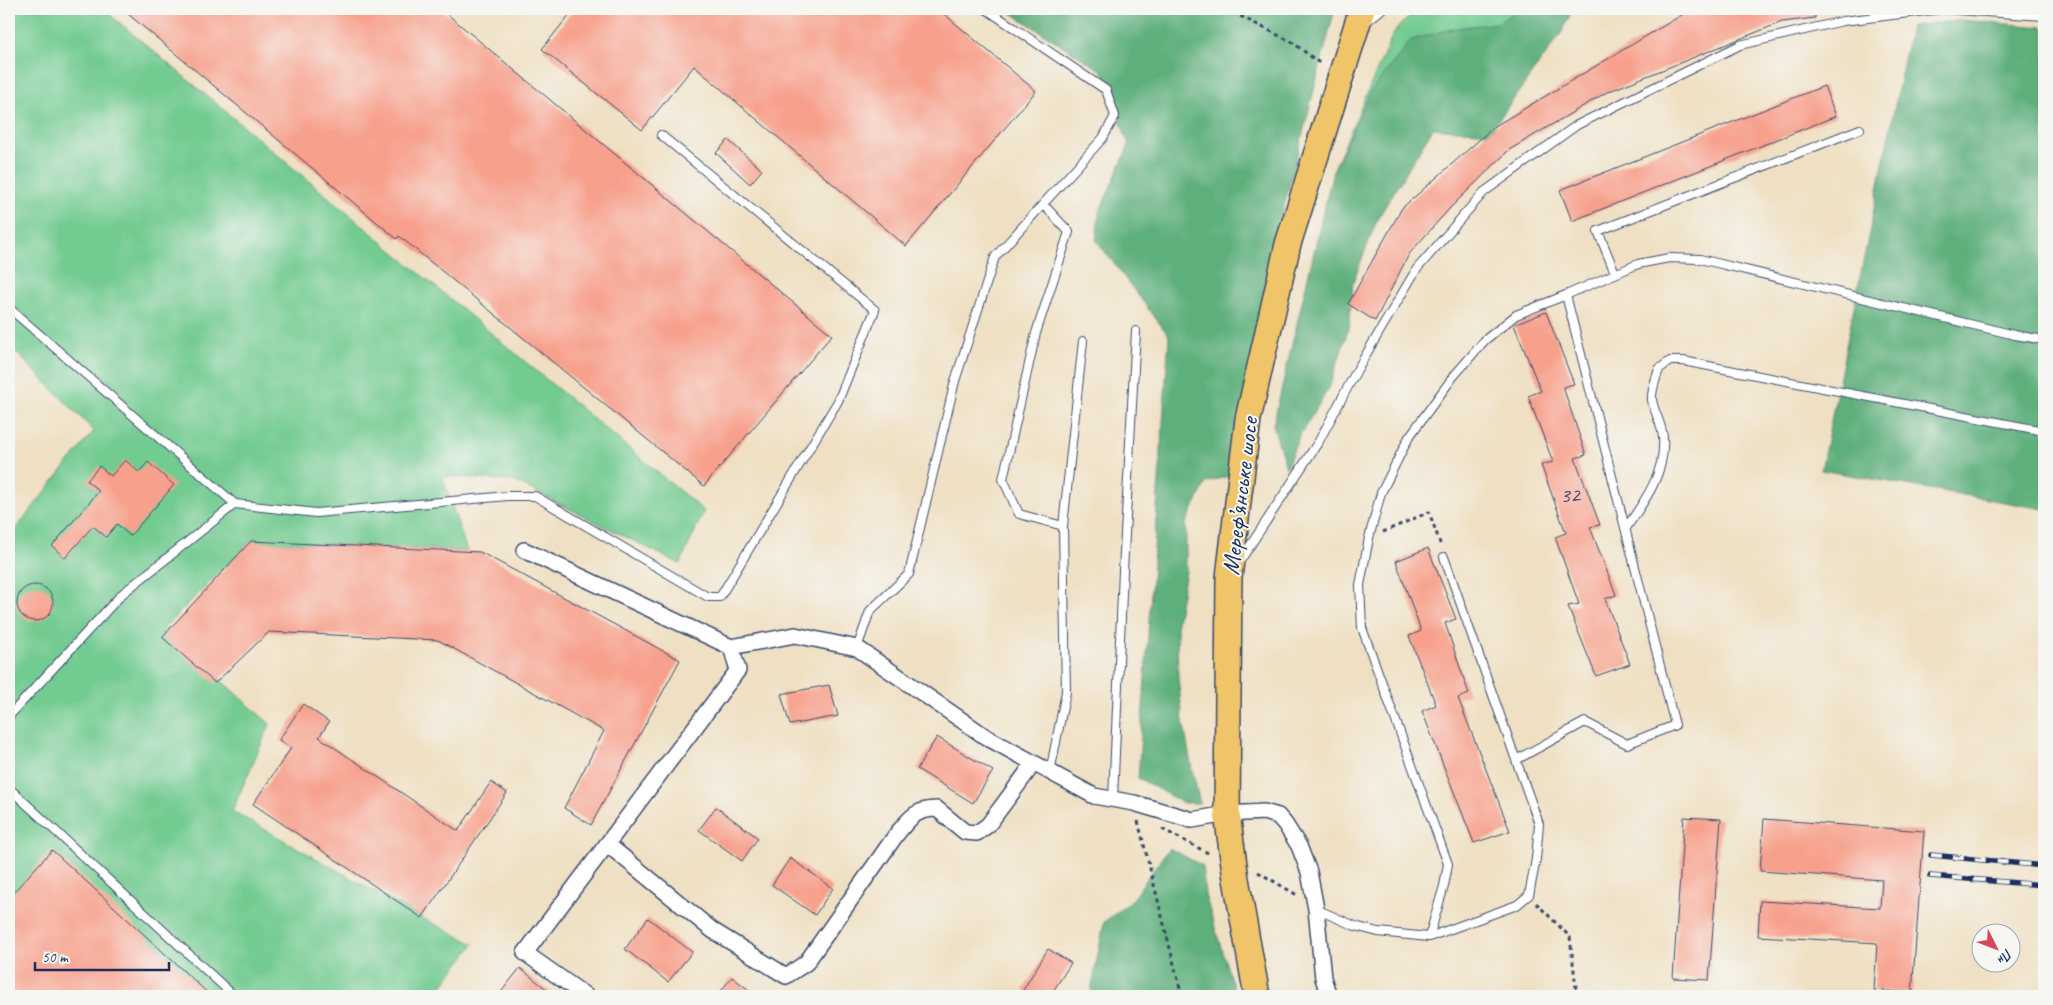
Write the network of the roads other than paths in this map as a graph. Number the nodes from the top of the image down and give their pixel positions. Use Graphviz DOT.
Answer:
graph roads {
  1 [pos="986,9"];
  2 [pos="1362,9"];
  3 [pos="1382,9"];
  4 [pos="2044,16"];
  5 [pos="1354,33"];
  6 [pos="1860,129"];
  7 [pos="661,135"];
  8 [pos="1042,204"];
  9 [pos="1615,273"];
  10 [pos="1566,295"];
  11 [pos="9,308"];
  12 [pos="1136,331"];
  13 [pos="2044,340"];
  14 [pos="1083,341"];
  15 [pos="2044,431"];
  16 [pos="235,504"];
  17 [pos="1063,526"];
  18 [pos="1626,528"];
  19 [pos="524,550"];
  20 [pos="1444,556"];
  21 [pos="1229,577"];
  22 [pos="731,647"];
  23 [pos="857,648"];
  24 [pos="9,716"];
  25 [pos="1516,760"];
  26 [pos="1034,763"];
  27 [pos="1050,772"];
  28 [pos="9,788"];
  29 [pos="1113,799"];
  30 [pos="1227,814"];
  31 [pos="607,844"];
  32 [pos="1316,908"];
  33 [pos="1429,937"];
  34 [pos="234,996"];
  35 [pos="586,996"];
  36 [pos="1257,996"];
  37 [pos="1329,996"];
  1 -- 8 [label="lane"];
  2 -- 5 [label="highway, Мереф’янське шосе"];
  3 -- 5 [label="lane"];
  4 -- 21 [label="lane"];
  5 -- 21 [label="highway, Мереф’янське шосе"];
  6 -- 9 [label="lane"];
  7 -- 16 [label="lane"];
  8 -- 17 [label="lane"];
  8 -- 23 [label="lane"];
  9 -- 10 [label="lane"];
  9 -- 13 [label="lane"];
  10 -- 18 [label="lane"];
  10 -- 33 [label="lane"];
  11 -- 16 [label="lane"];
  12 -- 29 [label="lane"];
  14 -- 17 [label="lane"];
  15 -- 18 [label="lane"];
  16 -- 24 [label="lane"];
  17 -- 27 [label="lane"];
  18 -- 25 [label="lane"];
  19 -- 22 [label="street"];
  20 -- 25 [label="lane"];
  21 -- 30 [label="highway, Мереф’янське шосе"];
  22 -- 23 [label="street"];
  22 -- 31 [label="street"];
  23 -- 26 [label="street"];
  25 -- 33 [label="lane"];
  26 -- 27 [label="street"];
  26 -- 31 [label="street"];
  27 -- 29 [label="street"];
  28 -- 34 [label="lane"];
  29 -- 30 [label="street"];
  30 -- 32 [label="street"];
  30 -- 36 [label="highway, Мереф’янське шосе"];
  31 -- 35 [label="street"];
  32 -- 33 [label="lane"];
  32 -- 37 [label="street"];
}
